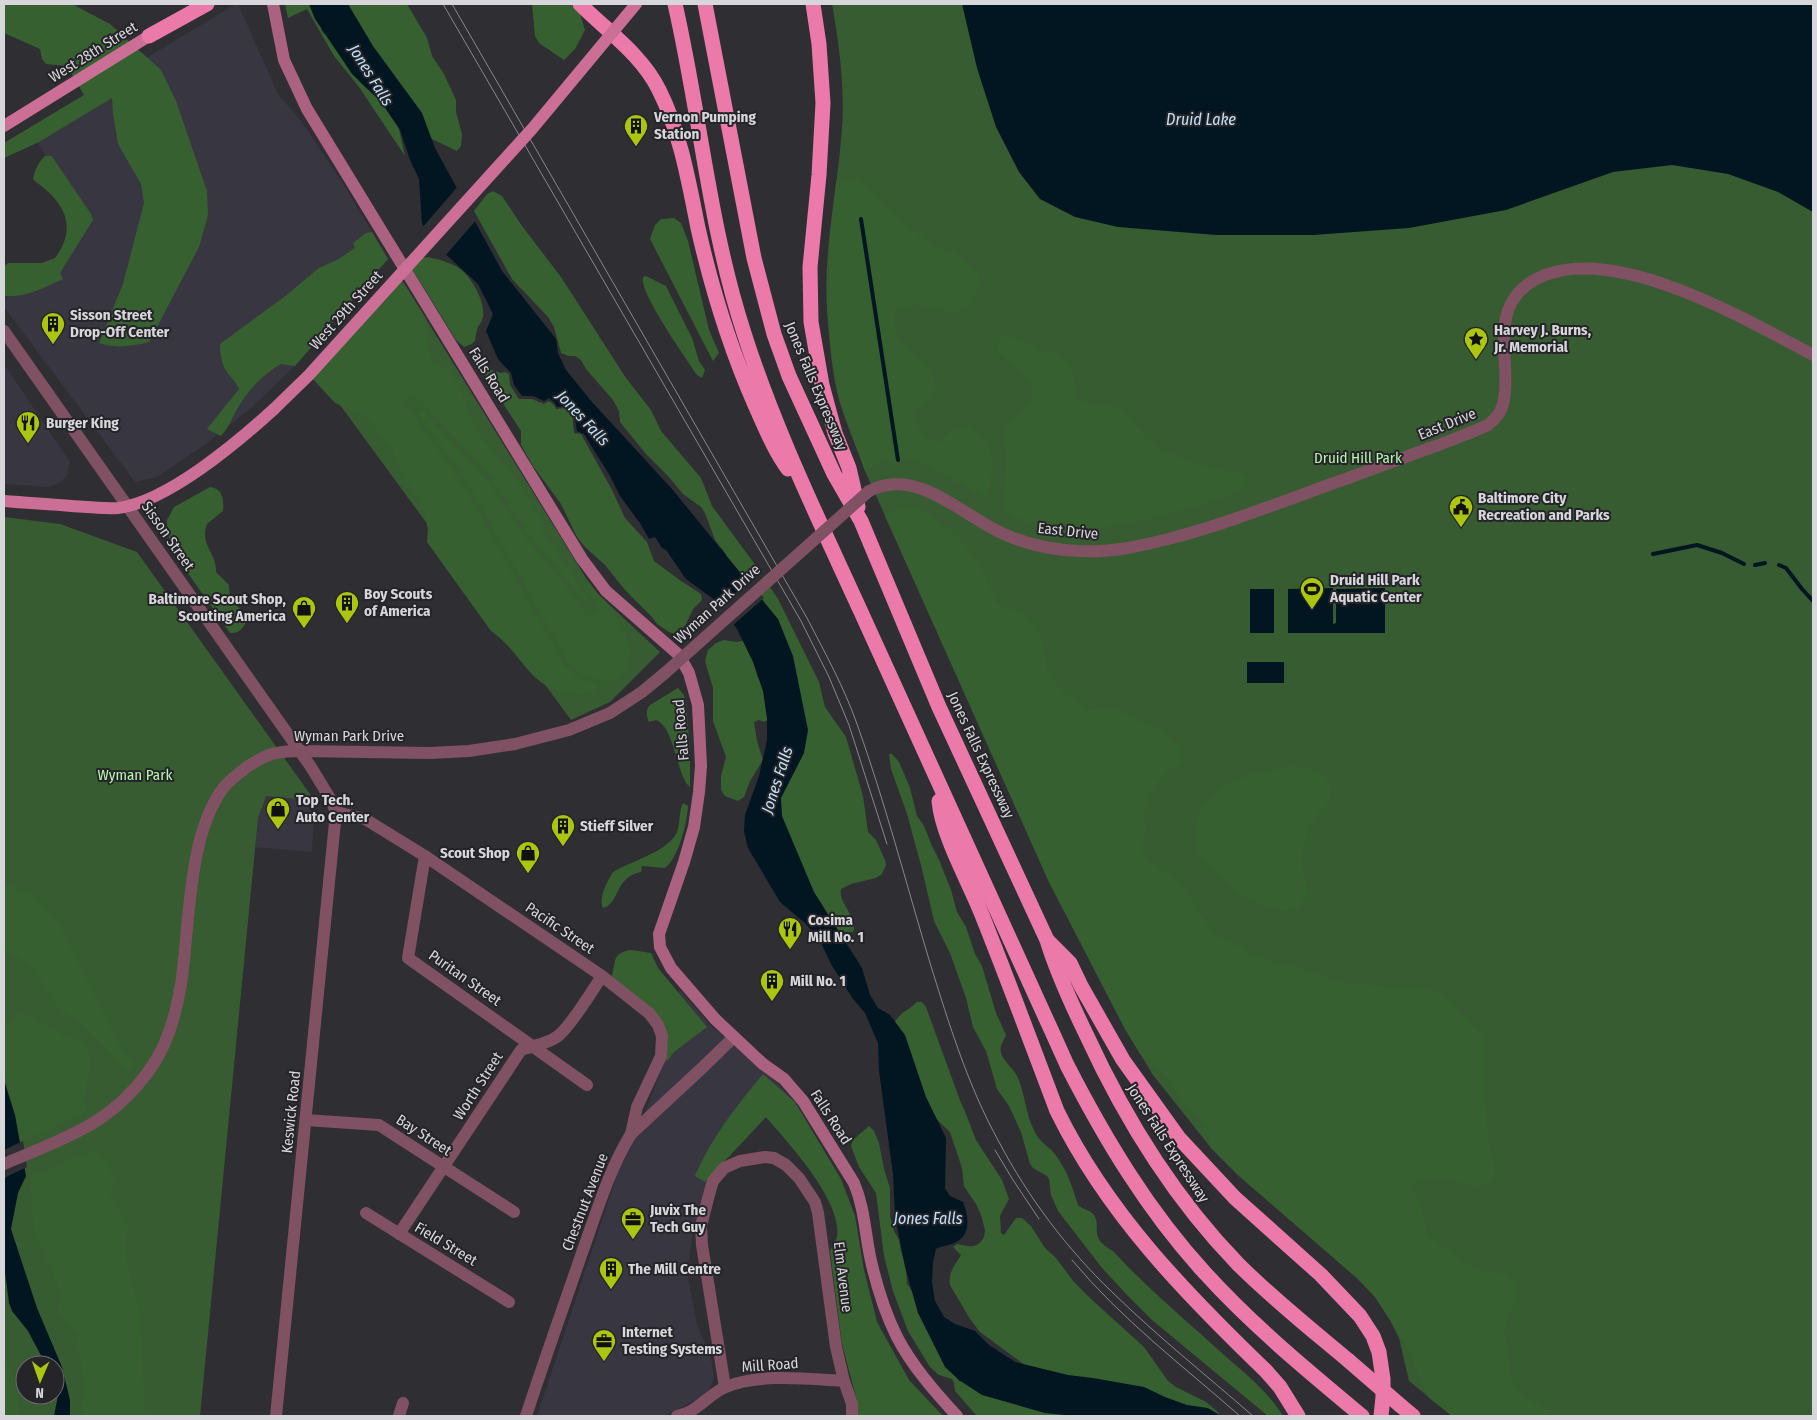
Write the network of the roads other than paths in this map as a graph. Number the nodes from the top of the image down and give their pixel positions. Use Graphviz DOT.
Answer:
graph roads {
  1 [pos="199,4"];
  2 [pos="207,4"];
  3 [pos="273,4"];
  4 [pos="580,4"];
  5 [pos="636,4"];
  6 [pos="675,4"];
  7 [pos="705,4"];
  8 [pos="813,4"];
  9 [pos="149,36"];
  10 [pos="4,126"];
  11 [pos="4,331"];
  12 [pos="1813,356"];
  13 [pos="869,491"];
  14 [pos="808,497"];
  15 [pos="4,501"];
  16 [pos="128,506"];
  17 [pos="861,520"];
  18 [pos="300,751"];
  19 [pos="938,784"];
  20 [pos="336,812"];
  21 [pos="425,856"];
  22 [pos="1047,940"];
  23 [pos="602,976"];
  24 [pos="734,1037"];
  25 [pos="532,1046"];
  26 [pos="587,1085"];
  27 [pos="306,1120"];
  28 [pos="631,1134"];
  29 [pos="4,1164"];
  30 [pos="444,1168"];
  31 [pos="514,1212"];
  32 [pos="366,1213"];
  33 [pos="399,1234"];
  34 [pos="509,1302"];
  35 [pos="844,1381"];
  36 [pos="725,1387"];
  37 [pos="403,1402"];
  38 [pos="276,1416"];
  39 [pos="399,1416"];
  40 [pos="526,1416"];
  41 [pos="677,1416"];
  42 [pos="852,1416"];
  43 [pos="957,1416"];
  44 [pos="1298,1416"];
  45 [pos="1362,1416"];
  46 [pos="1381,1416"];
  47 [pos="1413,1416"];
  1 -- 9 [label="main road, West 28th Street"];
  2 -- 9 [label="highway"];
  3 -- 24 [label="main road, Falls Road"];
  4 -- 14 [label="highway"];
  5 -- 16 [label="main road, West 29th Street, bridge"];
  6 -- 14 [label="highway"];
  7 -- 17 [label="highway, Jones Falls Expressway"];
  8 -- 17 [label="highway"];
  9 -- 10 [label="main road, West 28th Street"];
  11 -- 16 [label="street, Sisson Street"];
  12 -- 13 [label="street, East Drive"];
  13 -- 18 [label="street, Wyman Park Drive, bridge"];
  14 -- 19 [label="highway"];
  15 -- 16 [label="main road, West 29th Street"];
  16 -- 18 [label="street, Sisson Street"];
  17 -- 22 [label="highway, Jones Falls Expressway"];
  18 -- 20 [label="street, Sisson Street"];
  18 -- 29 [label="street, Wyman Park Drive"];
  19 -- 44 [label="highway"];
  19 -- 45 [label="highway"];
  20 -- 21 [label="street, Pacific Street"];
  20 -- 27 [label="street, Keswick Road"];
  21 -- 23 [label="street, Pacific Street"];
  21 -- 25 [label="street, Puritan Street"];
  22 -- 46 [label="highway"];
  22 -- 47 [label="highway, Jones Falls Expressway, bridge"];
  23 -- 25 [label="street, Worth Street"];
  23 -- 28 [label="street, Pacific Street"];
  24 -- 28 [label="street, Chestnut Avenue"];
  24 -- 43 [label="main road, Falls Road"];
  25 -- 26 [label="street, Puritan Street"];
  25 -- 30 [label="street, Worth Street"];
  27 -- 30 [label="street, Bay Street"];
  27 -- 38 [label="street, Keswick Road"];
  28 -- 40 [label="street, Chestnut Avenue"];
  30 -- 31 [label="street, Bay Street"];
  30 -- 33 [label="street, Worth Street"];
  32 -- 33 [label="street, Field Street"];
  33 -- 34 [label="street, Field Street"];
  35 -- 36 [label="street, Mill Road"];
  35 -- 36 [label="street, Elm Avenue"];
  35 -- 42 [label="street, Elm Avenue"];
  36 -- 41 [label="street, Mill Road"];
  37 -- 39 [label="street"];
}
